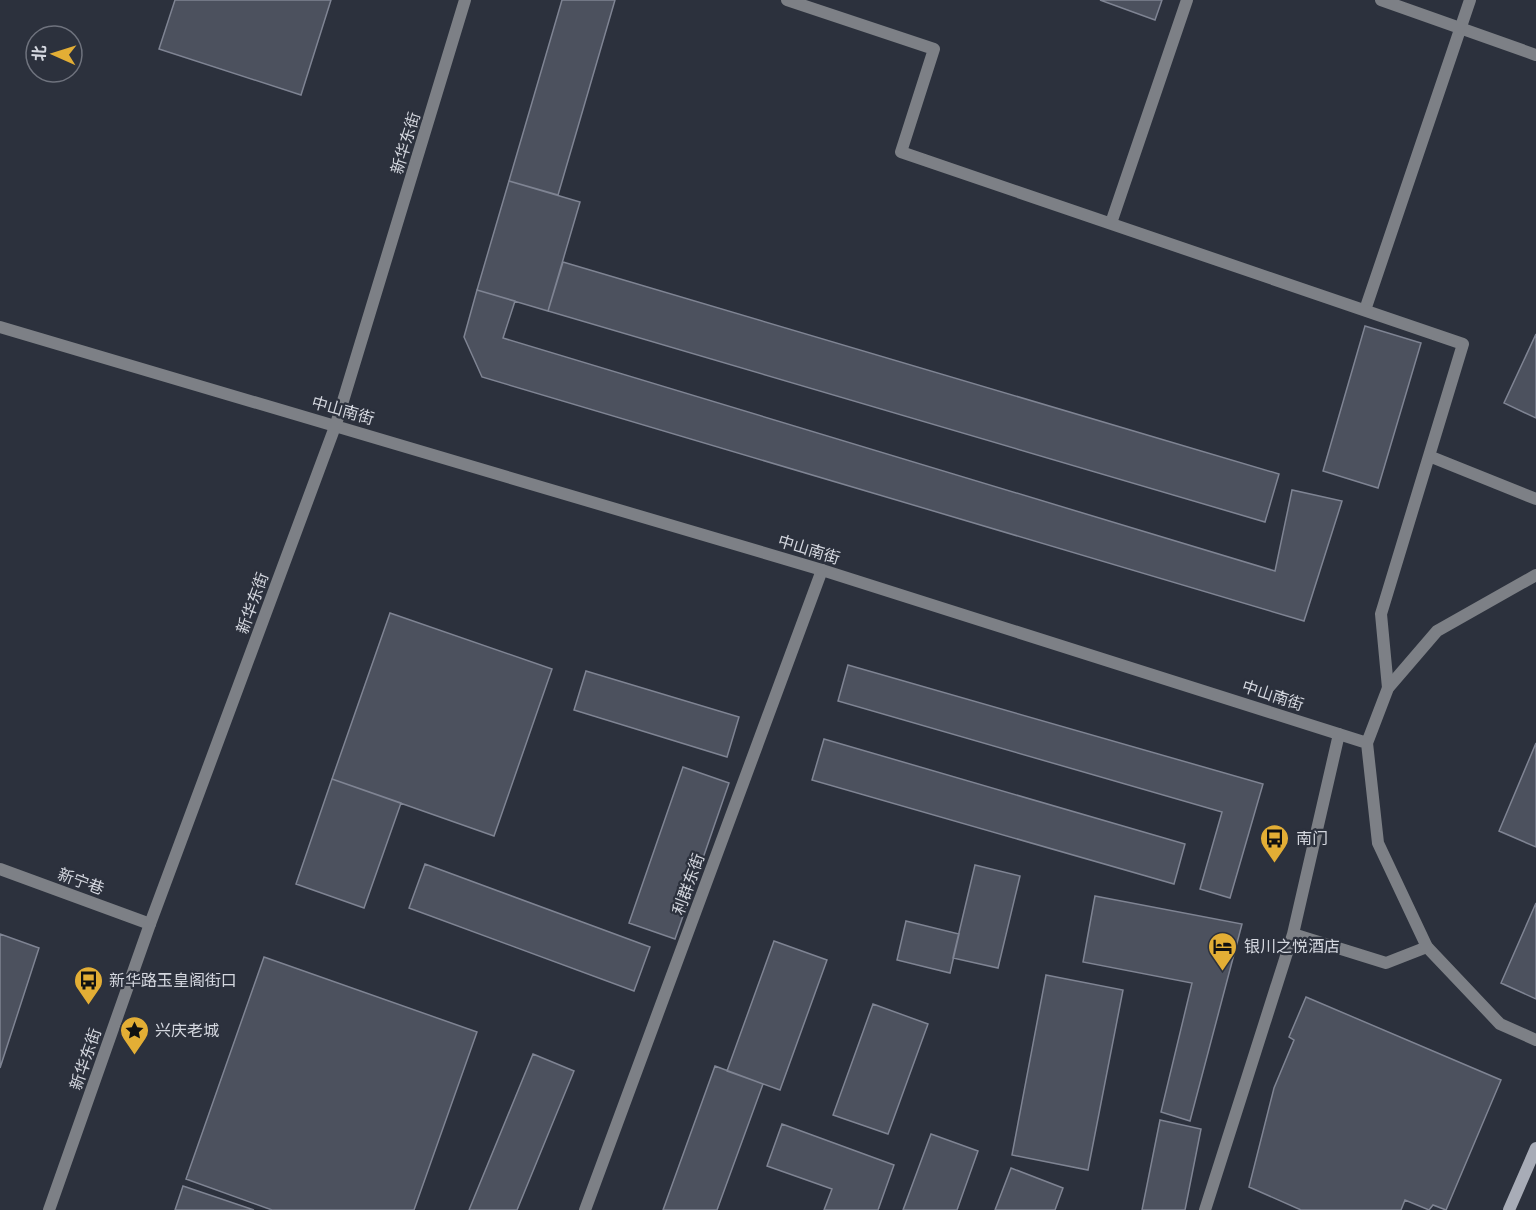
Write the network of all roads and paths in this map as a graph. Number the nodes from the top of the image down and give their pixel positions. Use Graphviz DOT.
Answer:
graph roads {
  1 [pos="465,0"];
  2 [pos="787,0"];
  3 [pos="1187,0"];
  4 [pos="1381,0"];
  5 [pos="1470,0"];
  6 [pos="1461,28"];
  7 [pos="1536,56"];
  8 [pos="1111,223"];
  9 [pos="1365,310"];
  10 [pos="0,327"];
  11 [pos="336,424"];
  12 [pos="1429,456"];
  13 [pos="1536,499"];
  14 [pos="822,570"];
  15 [pos="1536,575"];
  16 [pos="1388,688"];
  17 [pos="1340,734"];
  18 [pos="1368,743"];
  19 [pos="0,869"];
  20 [pos="150,924"];
  21 [pos="1293,934"];
  22 [pos="1427,947"];
  23 [pos="1536,1040"];
  24 [pos="1536,1148"];
  25 [pos="49,1210"];
  26 [pos="585,1210"];
  27 [pos="1205,1210"];
  28 [pos="1509,1210"];
  1 -- 11 [label="street, 新华东街"];
  2 -- 8 [label="street"];
  3 -- 8 [label="street"];
  4 -- 6 [label="street"];
  5 -- 6 [label="street"];
  6 -- 7 [label="street"];
  6 -- 9 [label="street"];
  8 -- 9 [label="street"];
  9 -- 12 [label="street"];
  10 -- 11 [label="street, 中山南街"];
  11 -- 14 [label="street, 中山南街"];
  11 -- 20 [label="street, 新华东街"];
  12 -- 13 [label="street"];
  12 -- 16 [label="street"];
  14 -- 17 [label="street, 中山南街"];
  14 -- 26 [label="street, 利群东街"];
  15 -- 16 [label="street"];
  16 -- 18 [label="street"];
  17 -- 18 [label="street, 中山南街"];
  17 -- 21 [label="street"];
  18 -- 22 [label="street"];
  19 -- 20 [label="street, 新宁巷"];
  20 -- 25 [label="street, 新华东街"];
  21 -- 22 [label="street"];
  21 -- 27 [label="street"];
  22 -- 23 [label="street"];
  24 -- 28 [label="main road"];
}
